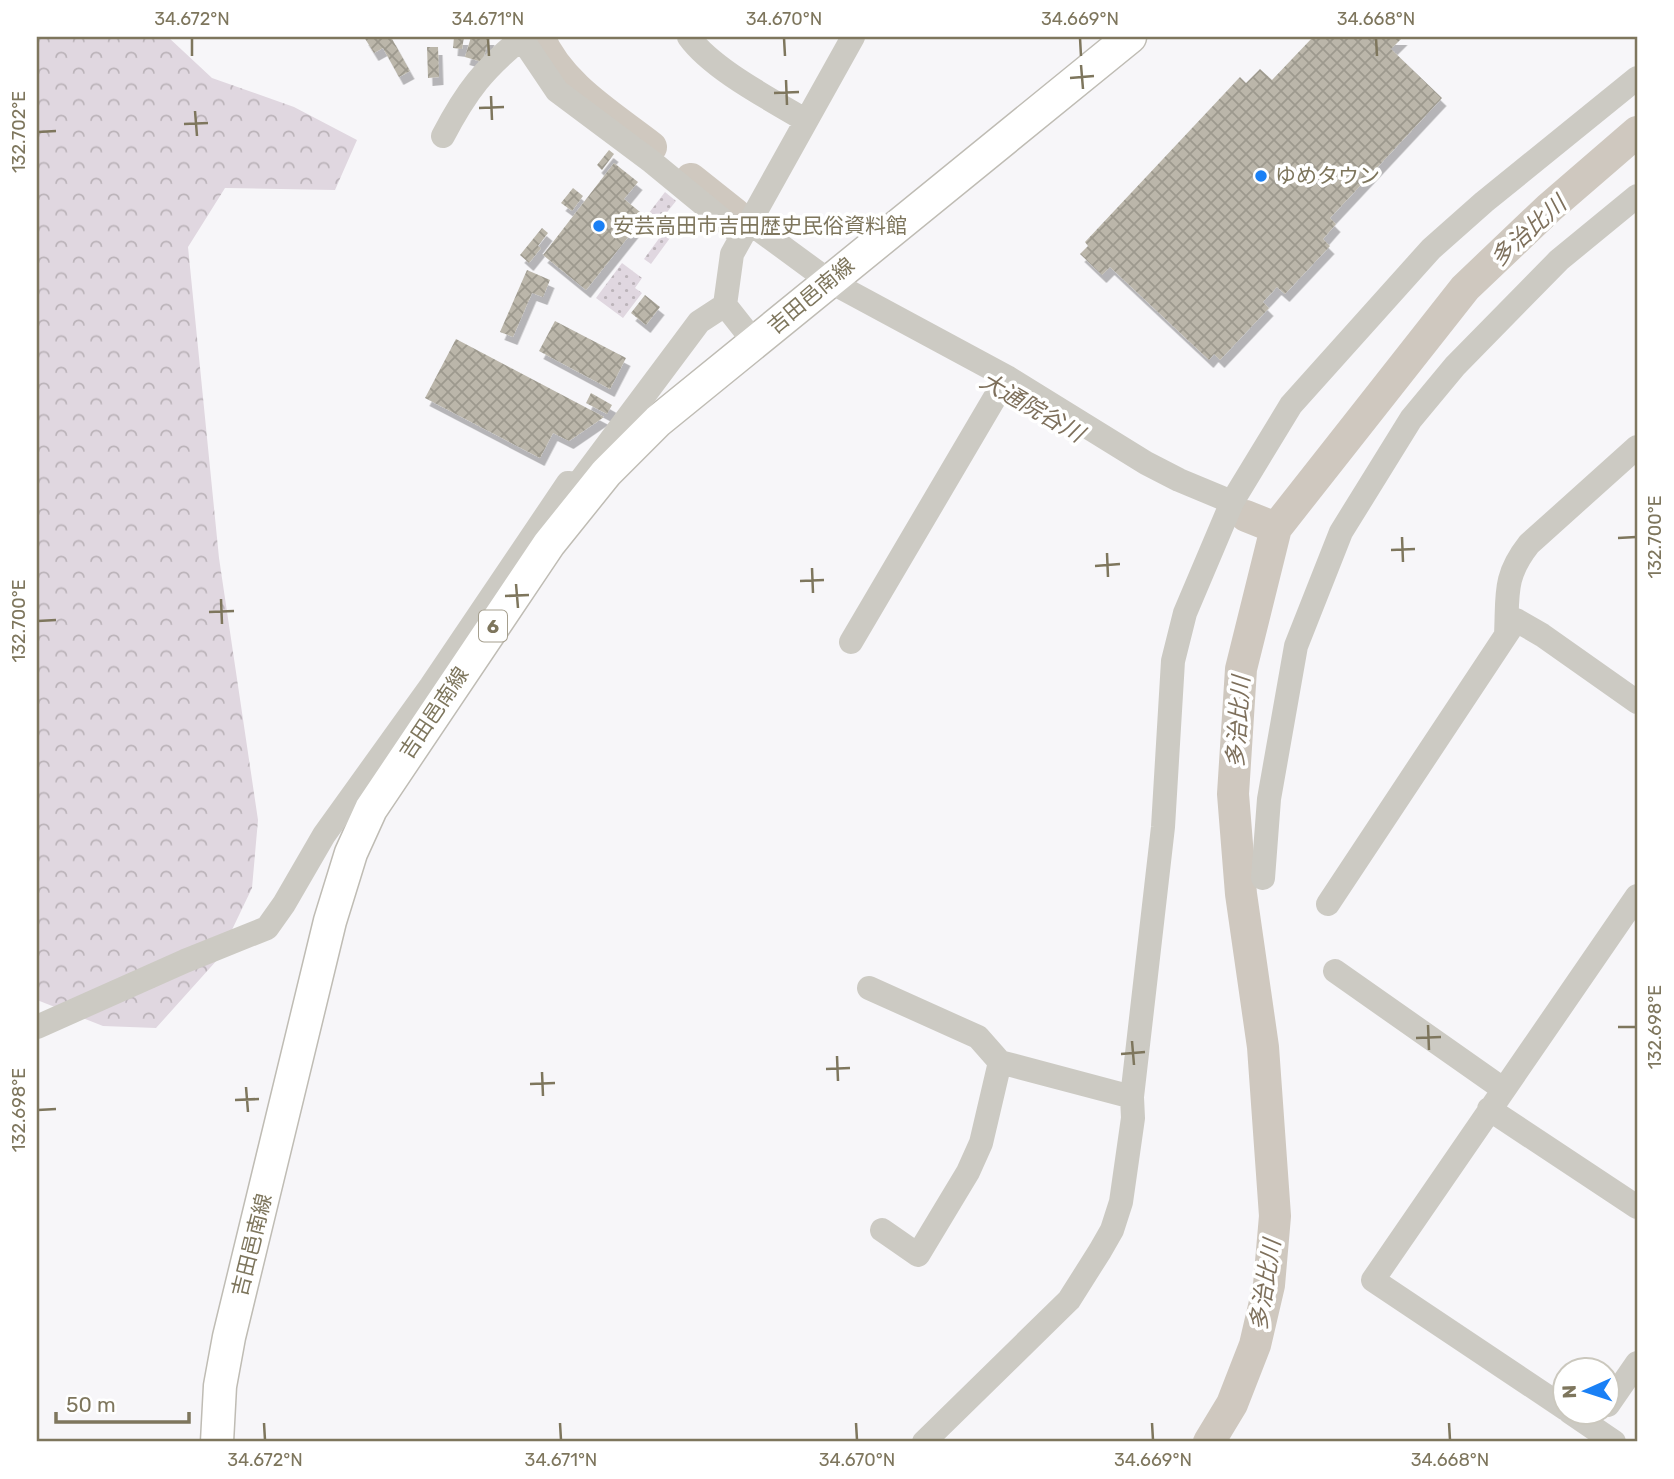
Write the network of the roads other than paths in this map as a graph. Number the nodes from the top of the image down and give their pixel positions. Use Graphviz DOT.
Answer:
graph roads {
  1 [pos="524,37"];
  2 [pos="689,37"];
  3 [pos="853,37"];
  4 [pos="1130,37"];
  5 [pos="1637,78"];
  6 [pos="805,120"];
  7 [pos="443,136"];
  8 [pos="1637,196"];
  9 [pos="746,230"];
  10 [pos="829,281"];
  11 [pos="725,305"];
  12 [pos="755,343"];
  13 [pos="1007,377"];
  14 [pos="1637,447"];
  15 [pos="1232,502"];
  16 [pos="1506,635"];
  17 [pos="851,642"];
  18 [pos="1637,702"];
  19 [pos="1263,878"];
  20 [pos="1637,896"];
  21 [pos="1328,904"];
  22 [pos="1335,971"];
  23 [pos="869,988"];
  24 [pos="37,1027"];
  25 [pos="1000,1062"];
  26 [pos="1132,1097"];
  27 [pos="1496,1099"];
  28 [pos="1637,1207"];
  29 [pos="881,1230"];
  30 [pos="1637,1363"];
  31 [pos="1622,1385"];
  32 [pos="1552,1400"];
  33 [pos="1592,1427"];
  34 [pos="217,1442"];
  35 [pos="924,1442"];
  36 [pos="1614,1442"];
  1 -- 7 [label="street"];
  1 -- 9 [label="street"];
  2 -- 6 [label="street"];
  3 -- 6 [label="street"];
  4 -- 10 [label="main road, 吉田邑南線 / 6"];
  5 -- 15 [label="street"];
  6 -- 9 [label="street"];
  8 -- 19 [label="street"];
  9 -- 10 [label="street"];
  9 -- 11 [label="street"];
  10 -- 12 [label="main road, 吉田邑南線 / 6"];
  10 -- 13 [label="street"];
  11 -- 12 [label="street"];
  11 -- 24 [label="street"];
  12 -- 34 [label="main road, 吉田邑南線 / 6"];
  13 -- 15 [label="street"];
  13 -- 17 [label="street"];
  14 -- 16 [label="street"];
  15 -- 26 [label="street"];
  16 -- 18 [label="street"];
  16 -- 21 [label="street"];
  20 -- 27 [label="street"];
  22 -- 27 [label="street"];
  23 -- 25 [label="street"];
  25 -- 26 [label="street"];
  25 -- 29 [label="street"];
  26 -- 35 [label="street"];
  27 -- 28 [label="street"];
  27 -- 32 [label="street"];
  30 -- 31 [label="street"];
  33 -- 36 [label="street"];
}
